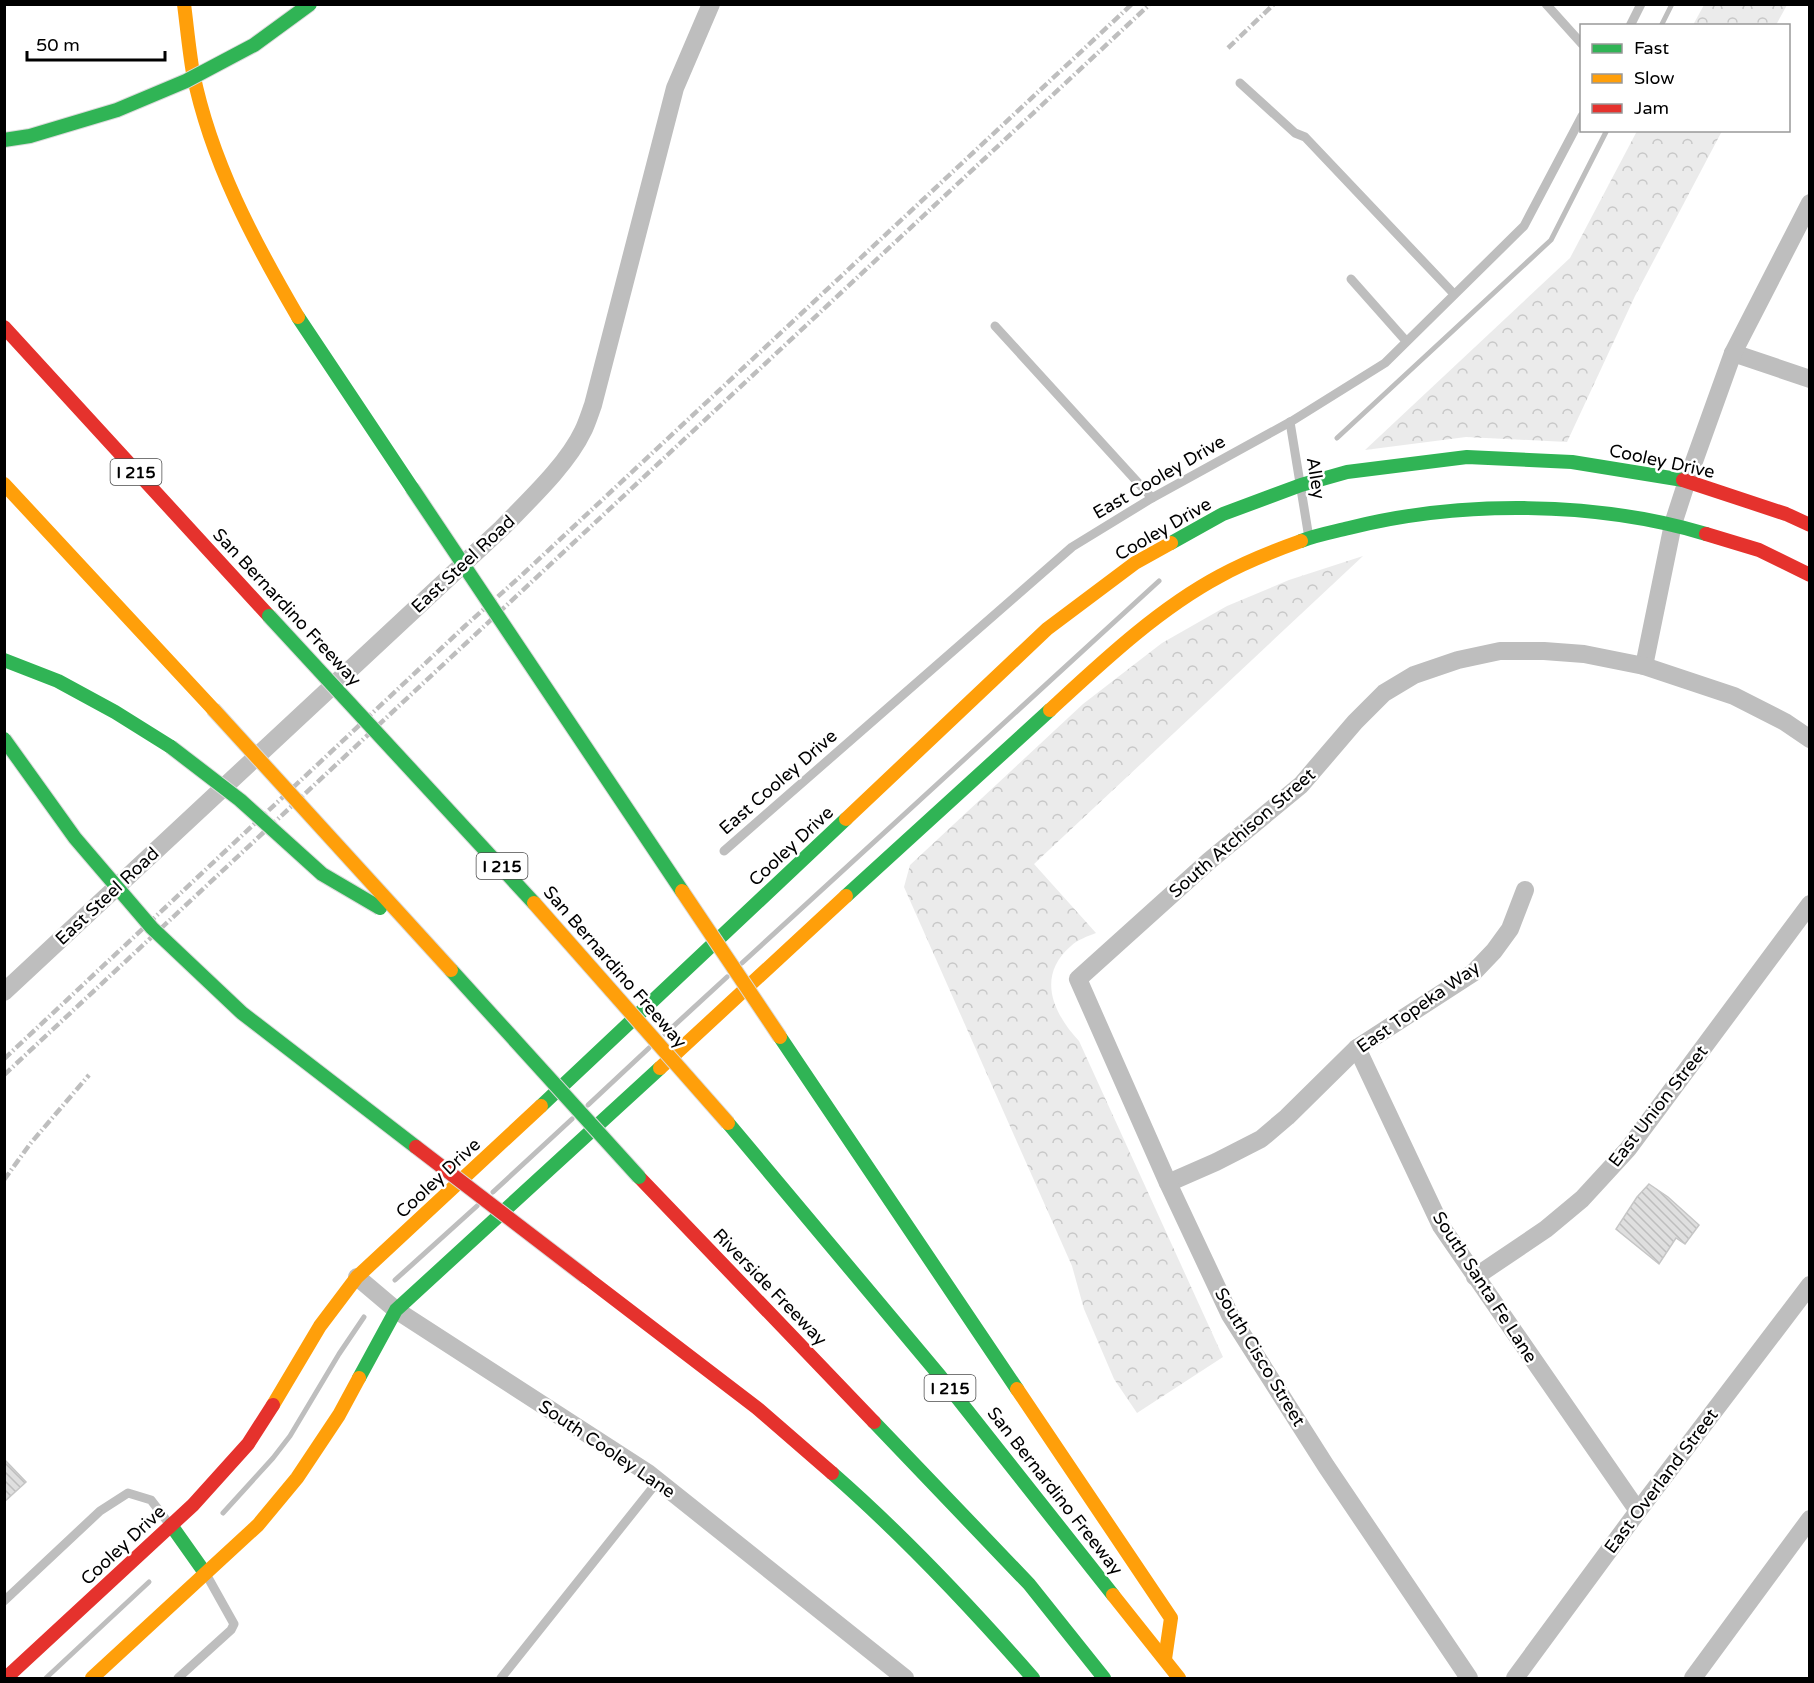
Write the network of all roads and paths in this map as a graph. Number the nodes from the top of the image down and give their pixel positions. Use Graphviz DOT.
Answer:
graph roads {
  1 [pos="184,4"];
  2 [pos="310,4"];
  3 [pos="711,4"];
  4 [pos="1546,4"];
  5 [pos="1641,4"];
  6 [pos="1631,24"];
  7 [pos="1580,43"];
  8 [pos="1240,83"];
  9 [pos="1580,118"];
  10 [pos="4,140"];
  11 [pos="1809,203"];
  12 [pos="1351,279"];
  13 [pos="1454,294"];
  14 [pos="996,326"];
  15 [pos="4,327"];
  16 [pos="1406,341"];
  17 [pos="1733,353"];
  18 [pos="1809,379"];
  19 [pos="1290,422"];
  20 [pos="1687,481"];
  21 [pos="4,484"];
  22 [pos="1300,485"];
  23 [pos="1152,498"];
  24 [pos="1673,524"];
  25 [pos="1809,525"];
  26 [pos="1309,538"];
  27 [pos="1809,575"];
  28 [pos="4,660"];
  29 [pos="1644,666"];
  30 [pos="4,740"];
  31 [pos="1809,740"];
  32 [pos="724,851"];
  33 [pos="1525,890"];
  34 [pos="1809,904"];
  35 [pos="406,923"];
  36 [pos="1077,979"];
  37 [pos="4,992"];
  38 [pos="1357,1048"];
  39 [pos="1168,1183"];
  40 [pos="357,1277"];
  41 [pos="1475,1277"];
  42 [pos="1809,1285"];
  43 [pos="396,1310"];
  44 [pos="658,1481"];
  45 [pos="1638,1511"];
  46 [pos="1809,1519"];
  47 [pos="171,1525"];
  48 [pos="206,1573"];
  49 [pos="4,1601"];
  50 [pos="1165,1659"];
  51 [pos="6,1678"];
  52 [pos="92,1678"];
  53 [pos="178,1678"];
  54 [pos="501,1678"];
  55 [pos="905,1678"];
  56 [pos="1033,1678"];
  57 [pos="1104,1678"];
  58 [pos="1179,1678"];
  59 [pos="1469,1678"];
  60 [pos="1515,1678"];
  61 [pos="1693,1678"];
  1 -- 50 [label="main road, bridge"];
  2 -- 10 [label="main road, bridge"];
  3 -- 37 [label="street, East Steel Road"];
  4 -- 7 [label="lane"];
  5 -- 6 [label="lane"];
  8 -- 13 [label="lane"];
  9 -- 13 [label="lane, East Cooley Drive"];
  11 -- 17 [label="street"];
  12 -- 16 [label="lane"];
  13 -- 16 [label="lane, East Cooley Drive"];
  14 -- 23 [label="lane"];
  15 -- 50 [label="main road, San Bernardino Freeway / I 215, bridge"];
  16 -- 19 [label="lane, East Cooley Drive"];
  17 -- 18 [label="street"];
  17 -- 20 [label="street"];
  19 -- 22 [label="lane, Alley"];
  19 -- 23 [label="lane, East Cooley Drive"];
  20 -- 22 [label="main road, Cooley Drive"];
  20 -- 24 [label="street"];
  20 -- 25 [label="main road, Cooley Drive"];
  21 -- 35 [label="main road, bridge"];
  22 -- 26 [label="lane, Alley"];
  22 -- 40 [label="main road, Cooley Drive"];
  23 -- 32 [label="lane, East Cooley Drive"];
  24 -- 26 [label="main road"];
  24 -- 27 [label="main road"];
  24 -- 29 [label="street"];
  26 -- 43 [label="main road"];
  28 -- 35 [label="main road, bridge"];
  29 -- 31 [label="street, South Atchison Street"];
  29 -- 36 [label="street, South Atchison Street"];
  30 -- 56 [label="main road, bridge"];
  33 -- 38 [label="street, East Topeka Way"];
  34 -- 41 [label="street, East Union Street"];
  35 -- 57 [label="main road, Riverside Freeway, bridge"];
  36 -- 39 [label="street, South Cisco Street"];
  38 -- 39 [label="street, East Topeka Way"];
  38 -- 41 [label="street, South Santa Fe Lane"];
  39 -- 59 [label="street, South Cisco Street"];
  40 -- 43 [label="street, South Cooley Lane"];
  40 -- 47 [label="main road, Cooley Drive"];
  41 -- 45 [label="street, South Santa Fe Lane"];
  42 -- 45 [label="street, East Overland Street"];
  43 -- 44 [label="street, South Cooley Lane"];
  43 -- 48 [label="main road"];
  44 -- 54 [label="lane"];
  44 -- 55 [label="street, South Cooley Lane"];
  45 -- 60 [label="street, East Overland Street"];
  46 -- 61 [label="street"];
  47 -- 48 [label="main road"];
  47 -- 49 [label="lane"];
  47 -- 51 [label="main road, Cooley Drive"];
  48 -- 52 [label="main road"];
  48 -- 53 [label="lane"];
  50 -- 58 [label="main road, I 215"];
}
